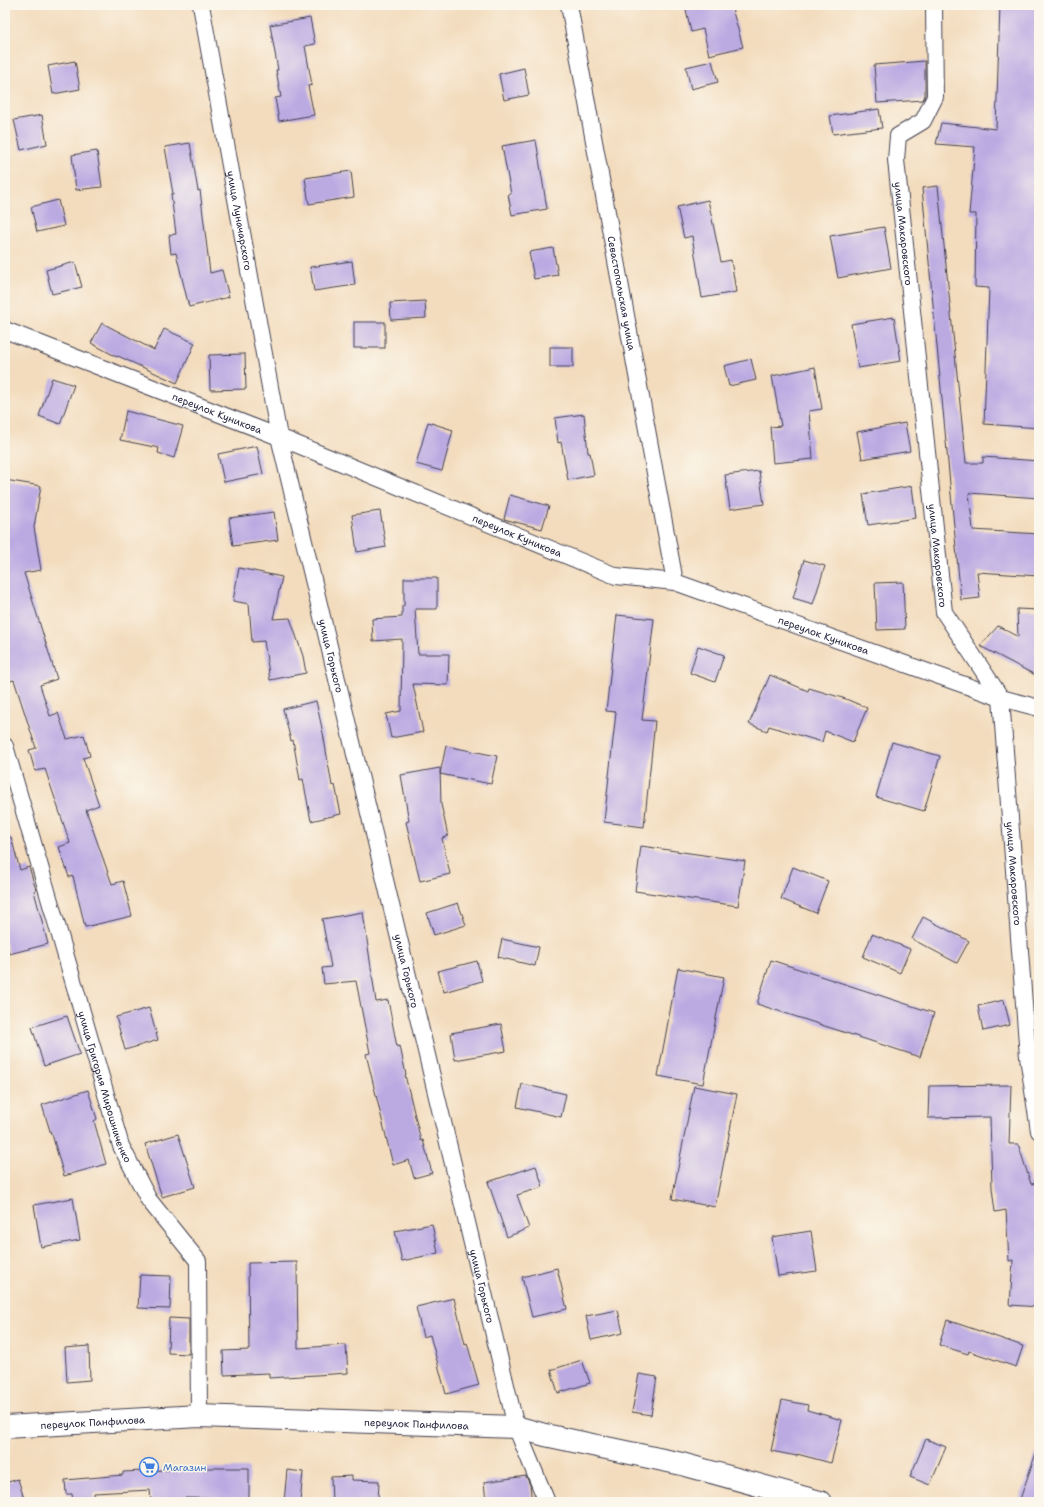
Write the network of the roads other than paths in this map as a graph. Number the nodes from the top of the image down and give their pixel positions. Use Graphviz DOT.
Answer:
graph roads {
  1 [pos="201,5"];
  2 [pos="569,5"];
  3 [pos="934,5"];
  4 [pos="5,330"];
  5 [pos="279,437"];
  6 [pos="675,582"];
  7 [pos="1001,698"];
  8 [pos="1039,708"];
  9 [pos="5,746"];
  10 [pos="1039,1131"];
  11 [pos="199,1416"];
  12 [pos="5,1427"];
  13 [pos="516,1427"];
  14 [pos="547,1502"];
  15 [pos="820,1502"];
  1 -- 5 [label="street, улица Луначарского"];
  2 -- 6 [label="street, Севастопольская улица"];
  3 -- 7 [label="street, улица Макаровского"];
  4 -- 5 [label="street, переулок Куникова"];
  5 -- 6 [label="street, переулок Куникова"];
  5 -- 13 [label="street, улица Горького"];
  6 -- 7 [label="street, переулок Куникова"];
  7 -- 8 [label="street, переулок Куникова"];
  7 -- 10 [label="street, улица Макаровского"];
  9 -- 11 [label="street, улица Григория Мирошниченко"];
  11 -- 12 [label="street, переулок Панфилова"];
  11 -- 13 [label="street, переулок Панфилова"];
  13 -- 14 [label="street, улица Горького"];
  13 -- 15 [label="street, переулок Панфилова"];
}
